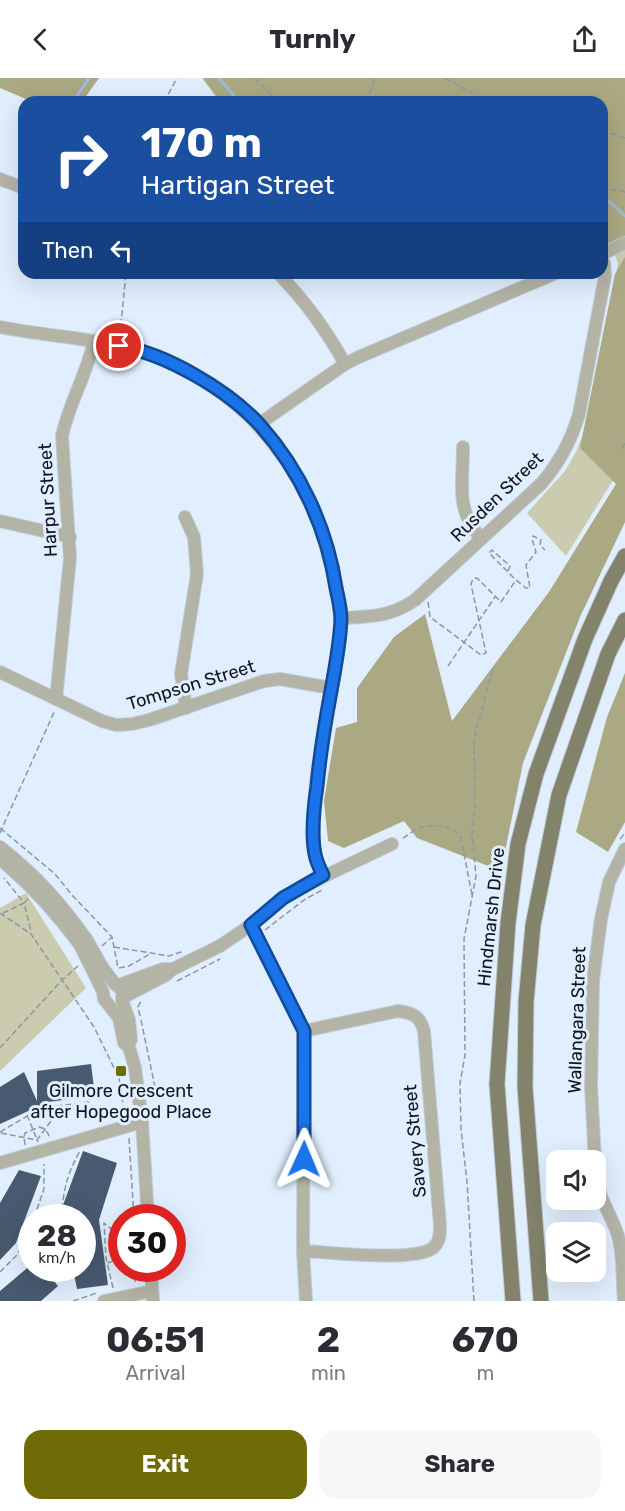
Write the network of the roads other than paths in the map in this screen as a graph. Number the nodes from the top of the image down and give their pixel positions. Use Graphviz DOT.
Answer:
graph roads {
  1 [pos="0,179"];
  2 [pos="18,186"];
  3 [pos="625,243"];
  4 [pos="608,253"];
  5 [pos="284,279"];
  6 [pos="542,279"];
  7 [pos="604,279"];
  8 [pos="0,327"];
  9 [pos="94,341"];
  10 [pos="345,364"];
  11 [pos="259,424"];
  12 [pos="463,447"];
  13 [pos="185,517"];
  14 [pos="0,521"];
  15 [pos="70,537"];
  16 [pos="481,538"];
  17 [pos="625,556"];
  18 [pos="341,618"];
  19 [pos="625,620"];
  20 [pos="0,672"];
  21 [pos="331,688"];
  22 [pos="58,700"];
  23 [pos="186,708"];
  24 [pos="392,844"];
  25 [pos="0,847"];
  26 [pos="625,849"];
  27 [pos="0,859"];
  28 [pos="323,875"];
  29 [pos="251,925"];
  30 [pos="84,943"];
  31 [pos="102,968"];
  32 [pos="120,992"];
  33 [pos="106,998"];
  34 [pos="304,1031"];
  35 [pos="129,1047"];
  36 [pos="142,1122"];
  37 [pos="594,1150"];
  38 [pos="0,1163"];
  39 [pos="147,1204"];
  40 [pos="606,1210"];
  41 [pos="303,1251"];
  42 [pos="153,1296"];
  43 [pos="104,1301"];
  44 [pos="306,1301"];
  45 [pos="513,1301"];
  46 [pos="541,1301"];
  47 [pos="624,1301"];
  1 -- 2 [label="street"];
  3 -- 4 [label="street"];
  5 -- 10 [label="street"];
  6 -- 10 [label="street"];
  7 -- 16 [label="street, Rusden Street"];
  8 -- 9 [label="street"];
  9 -- 11 [label="street"];
  9 -- 15 [label="street, Harpur Street"];
  10 -- 11 [label="street"];
  11 -- 18 [label="street"];
  12 -- 16 [label="street"];
  13 -- 23 [label="street"];
  14 -- 15 [label="street"];
  15 -- 22 [label="street, Harpur Street"];
  16 -- 18 [label="street, Rusden Street"];
  17 -- 45 [label="main road, Hindmarsh Drive"];
  18 -- 21 [label="street"];
  19 -- 46 [label="main road"];
  20 -- 22 [label="street, Tompson Street"];
  21 -- 23 [label="street, Tompson Street"];
  21 -- 28 [label="street"];
  22 -- 23 [label="street, Tompson Street"];
  24 -- 28 [label="street"];
  25 -- 30 [label="street"];
  26 -- 37 [label="street, Wallangara Street"];
  27 -- 30 [label="street"];
  28 -- 29 [label="street"];
  29 -- 32 [label="street"];
  29 -- 34 [label="street"];
  30 -- 31 [label="street, bridge"];
  31 -- 32 [label="street"];
  31 -- 33 [label="street"];
  32 -- 33 [label="street"];
  32 -- 33 [label="street"];
  32 -- 35 [label="street"];
  33 -- 35 [label="street"];
  34 -- 41 [label="street"];
  34 -- 41 [label="street, Savery Street"];
  35 -- 36 [label="street"];
  36 -- 38 [label="street"];
  36 -- 39 [label="street"];
  40 -- 47 [label="street"];
  41 -- 44 [label="street"];
  42 -- 43 [label="street"];
}
